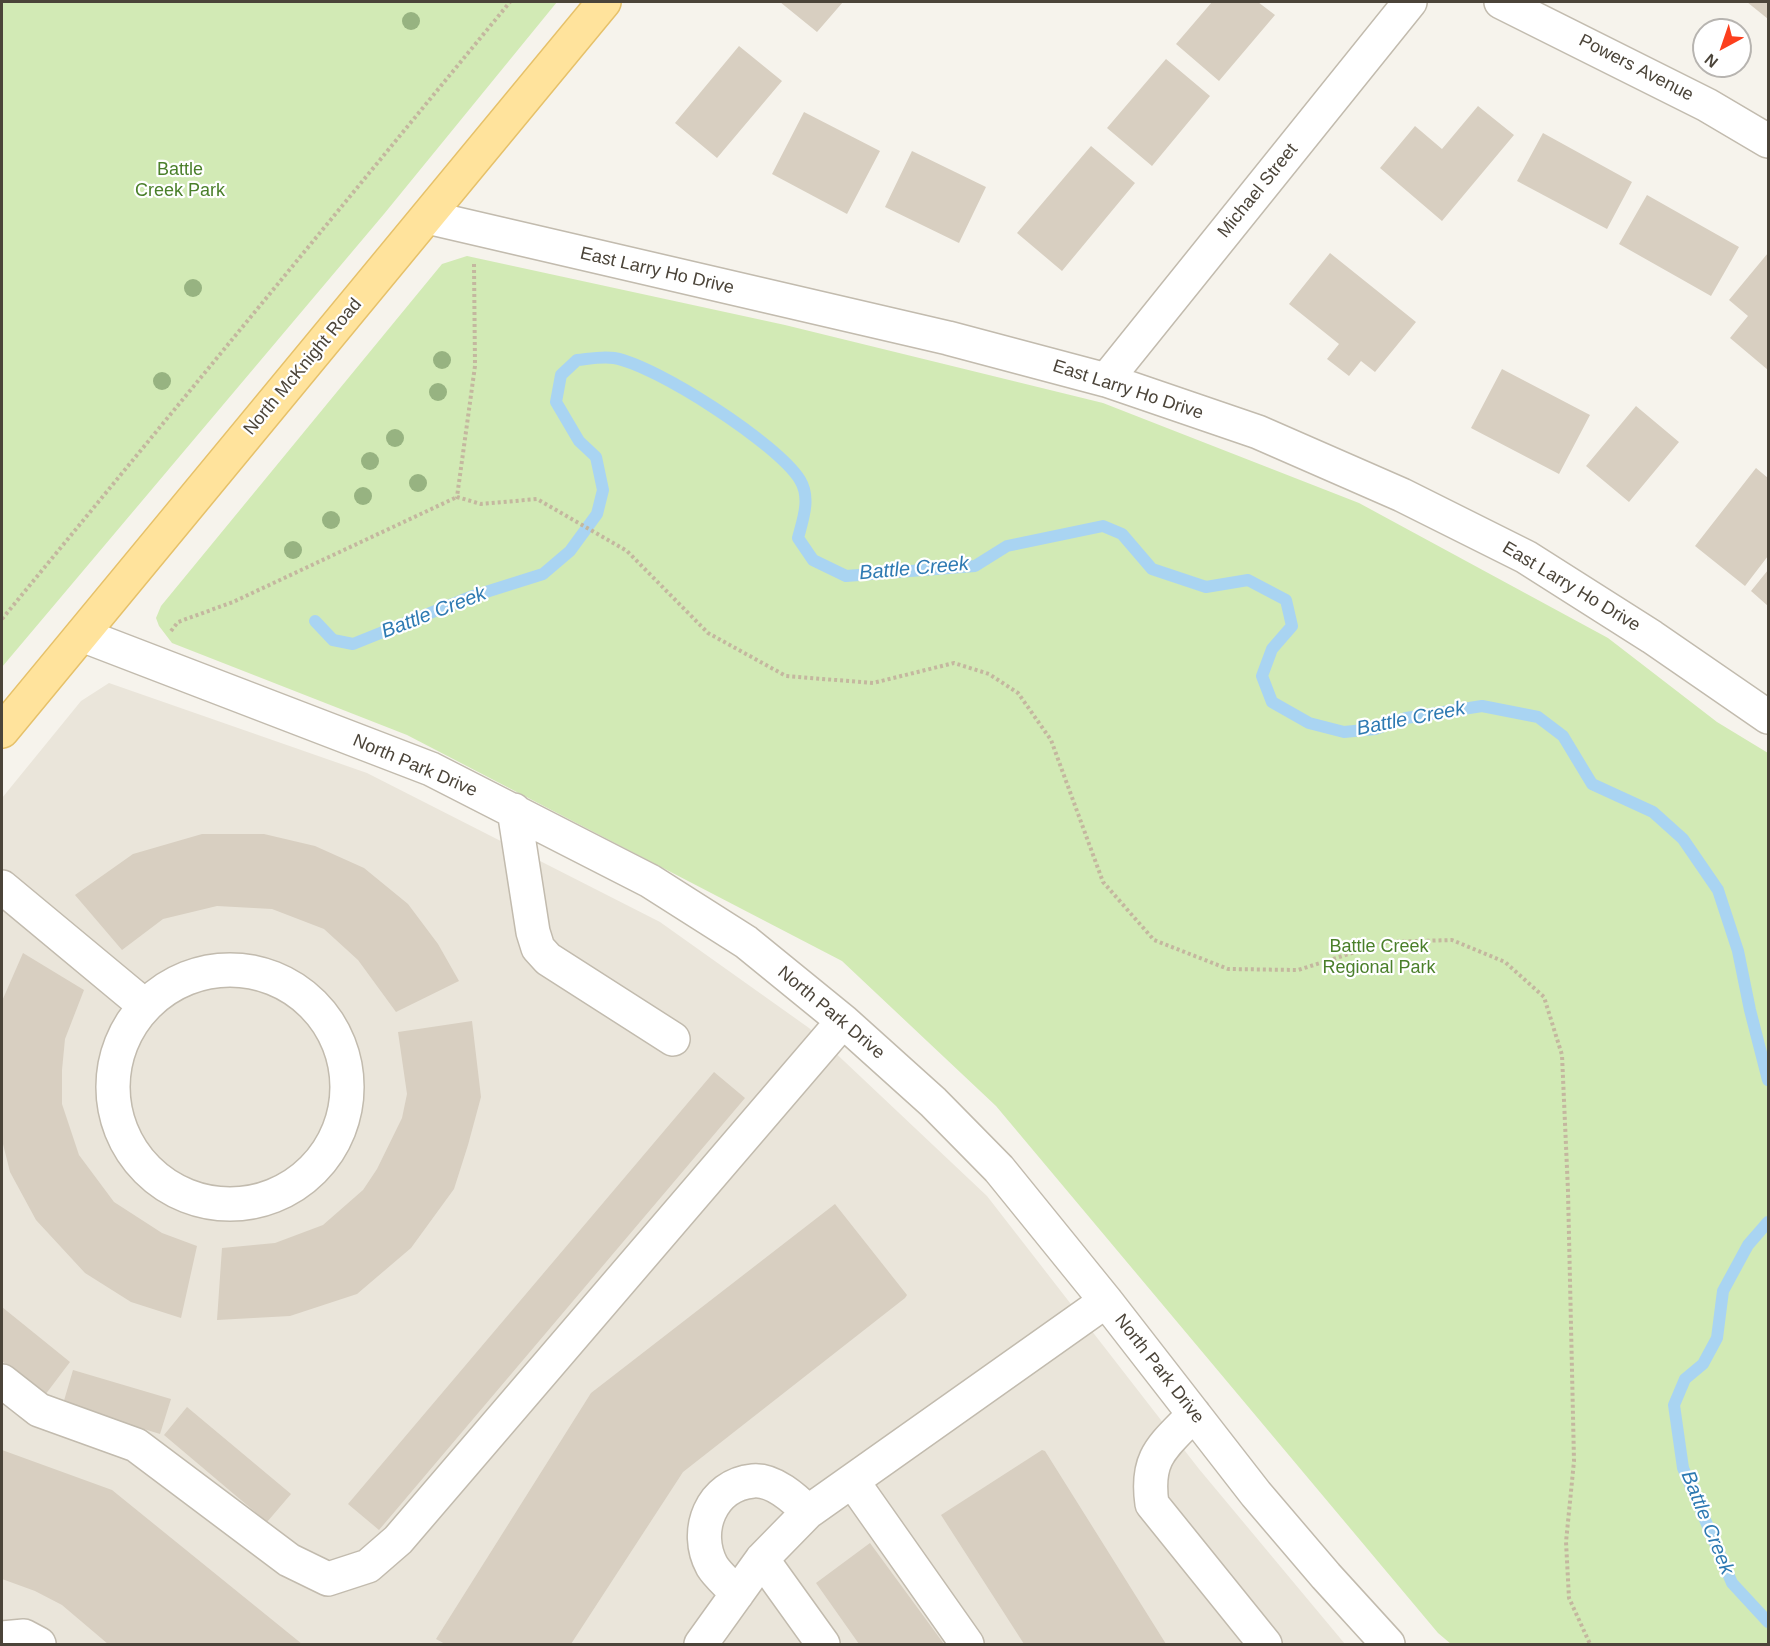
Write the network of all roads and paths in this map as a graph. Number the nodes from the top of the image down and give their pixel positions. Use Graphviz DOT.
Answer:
graph roads {
  1 [pos="510,2"];
  2 [pos="604,2"];
  3 [pos="1410,2"];
  4 [pos="1501,2"];
  5 [pos="1768,141"];
  6 [pos="427,217"];
  7 [pos="473,266"];
  8 [pos="1106,380"];
  9 [pos="457,497"];
  10 [pos="2,619"];
  11 [pos="178,622"];
  12 [pos="82,635"];
  13 [pos="1768,717"];
  14 [pos="2,731"];
  15 [pos="514,810"];
  16 [pos="2,887"];
  17 [pos="144,1005"];
  18 [pos="843,1022"];
  19 [pos="673,1039"];
  20 [pos="1106,1301"];
  21 [pos="2,1381"];
  22 [pos="1194,1414"];
  23 [pos="853,1482"];
  24 [pos="808,1512"];
  25 [pos="762,1558"];
  26 [pos="737,1594"];
  27 [pos="2,1638"];
  28 [pos="1587,1643"];
  29 [pos="39,1644"];
  30 [pos="701,1644"];
  31 [pos="823,1644"];
  32 [pos="967,1644"];
  33 [pos="1265,1644"];
  34 [pos="1388,1644"];
  1 -- 10 [label="path"];
  2 -- 6 [label="main road, North McKnight Road"];
  3 -- 8 [label="street, Michael Street"];
  4 -- 5 [label="street, Powers Avenue"];
  6 -- 8 [label="street, East Larry Ho Drive"];
  6 -- 12 [label="main road, North McKnight Road"];
  7 -- 9 [label="path"];
  8 -- 13 [label="street, East Larry Ho Drive"];
  9 -- 11 [label="path"];
  9 -- 28 [label="path"];
  12 -- 14 [label="main road, North McKnight Road"];
  12 -- 15 [label="street, North Park Drive"];
  15 -- 18 [label="street, North Park Drive"];
  15 -- 19 [label="street"];
  16 -- 17 [label="street"];
  17 -- 17 [label="street"];
  18 -- 20 [label="street, North Park Drive"];
  18 -- 21 [label="street"];
  20 -- 22 [label="street, North Park Drive"];
  20 -- 23 [label="street"];
  22 -- 33 [label="street"];
  22 -- 34 [label="street, North Park Drive"];
  23 -- 24 [label="street"];
  23 -- 32 [label="street"];
  24 -- 25 [label="street"];
  24 -- 26 [label="street"];
  25 -- 26 [label="street"];
  25 -- 31 [label="street"];
  26 -- 30 [label="street"];
  27 -- 29 [label="street"];
}
